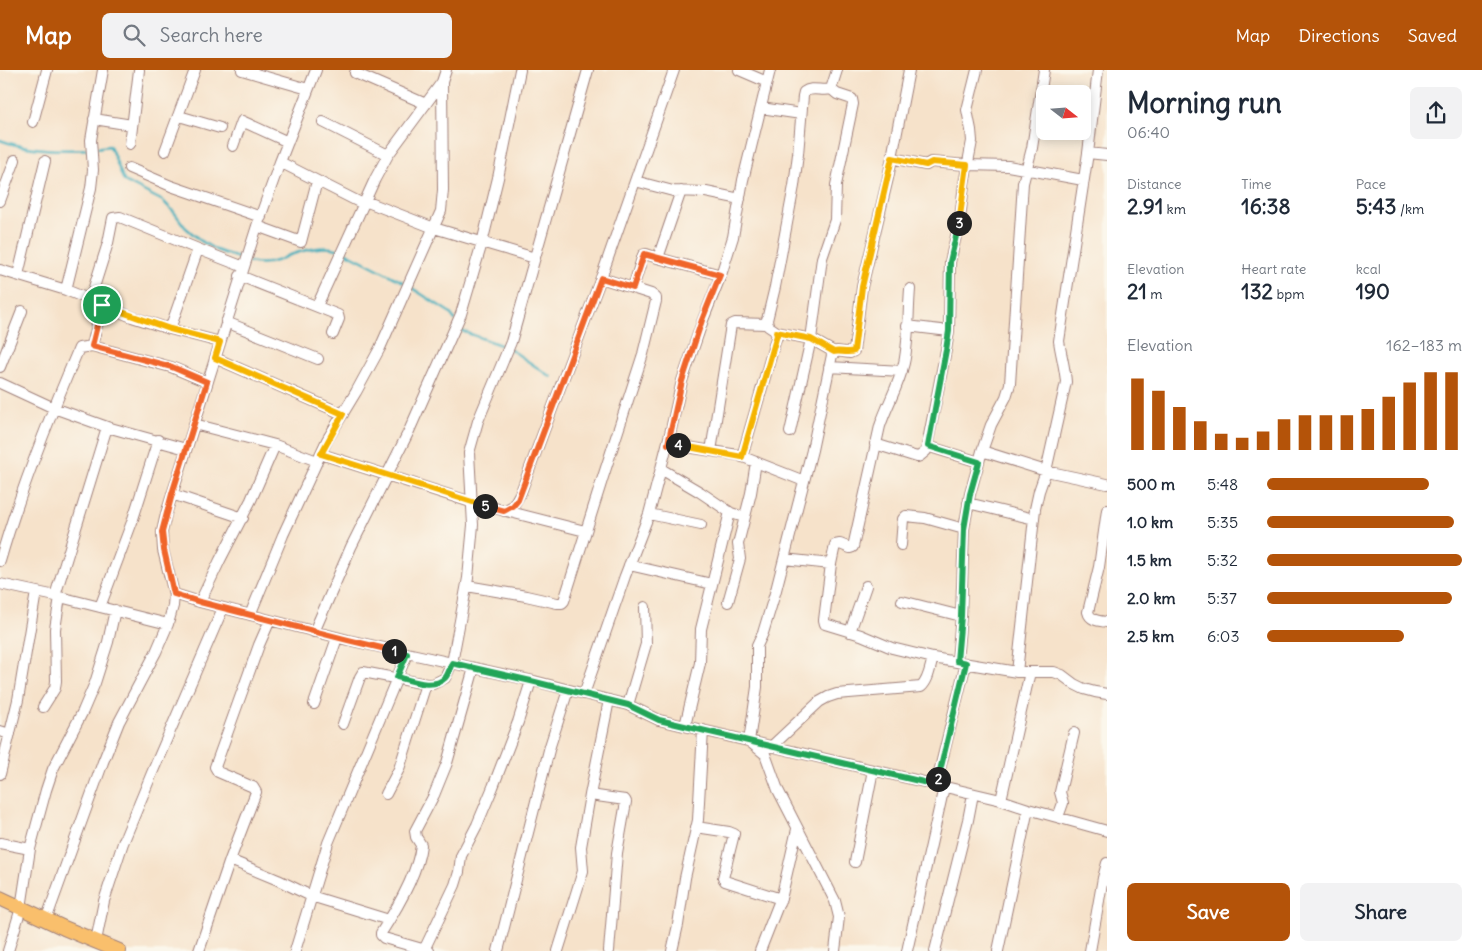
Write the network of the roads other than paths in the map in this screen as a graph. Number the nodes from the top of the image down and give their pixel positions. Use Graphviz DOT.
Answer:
graph roads {
  1 [pos="47,70"];
  2 [pos="103,70"];
  3 [pos="139,70"];
  4 [pos="195,70"];
  5 [pos="242,70"];
  6 [pos="316,70"];
  7 [pos="446,70"];
  8 [pos="520,70"];
  9 [pos="588,70"];
  10 [pos="674,70"];
  11 [pos="742,70"];
  12 [pos="770,70"];
  13 [pos="837,70"];
  14 [pos="909,70"];
  15 [pos="977,70"];
  16 [pos="1044,70"];
  17 [pos="1098,70"];
  18 [pos="355,72"];
  19 [pos="442,82"];
  20 [pos="767,82"];
  21 [pos="308,89"];
  22 [pos="831,89"];
  23 [pos="426,104"];
  24 [pos="761,108"];
  25 [pos="801,114"];
  26 [pos="178,116"];
  27 [pos="94,119"];
  28 [pos="33,122"];
  29 [pos="323,122"];
  30 [pos="132,125"];
  31 [pos="220,128"];
  32 [pos="288,142"];
  33 [pos="130,144"];
  34 [pos="234,146"];
  35 [pos="165,151"];
  36 [pos="1088,153"];
  37 [pos="388,155"];
  38 [pos="1107,155"];
  39 [pos="892,158"];
  40 [pos="15,160"];
  41 [pos="45,161"];
  42 [pos="280,162"];
  43 [pos="967,165"];
  44 [pos="129,168"];
  45 [pos="1026,170"];
  46 [pos="1083,180"];
  47 [pos="317,181"];
  48 [pos="635,181"];
  49 [pos="681,191"];
  50 [pos="740,199"];
  51 [pos="0,201"];
  52 [pos="364,202"];
  53 [pos="259,221"];
  54 [pos="434,228"];
  55 [pos="482,243"];
  56 [pos="198,249"];
  57 [pos="535,258"];
  58 [pos="658,258"];
  59 [pos="243,269"];
  60 [pos="0,270"];
  61 [pos="18,275"];
  62 [pos="720,275"];
  63 [pos="601,278"];
  64 [pos="633,288"];
  65 [pos="910,289"];
  66 [pos="66,290"];
  67 [pos="90,300"];
  68 [pos="102,305"];
  69 [pos="317,306"];
  70 [pos="22,311"];
  71 [pos="226,322"];
  72 [pos="766,324"];
  73 [pos="907,326"];
  74 [pos="170,329"];
  75 [pos="949,331"];
  76 [pos="776,332"];
  77 [pos="333,334"];
  78 [pos="811,339"];
  79 [pos="220,342"];
  80 [pos="92,346"];
  81 [pos="834,352"];
  82 [pos="215,358"];
  83 [pos="318,359"];
  84 [pos="0,366"];
  85 [pos="829,367"];
  86 [pos="902,371"];
  87 [pos="207,382"];
  88 [pos="0,383"];
  89 [pos="54,408"];
  90 [pos="343,414"];
  91 [pos="194,424"];
  92 [pos="106,426"];
  93 [pos="790,432"];
  94 [pos="158,440"];
  95 [pos="668,444"];
  96 [pos="275,445"];
  97 [pos="874,448"];
  98 [pos="186,449"];
  99 [pos="712,451"];
  100 [pos="925,451"];
  101 [pos="982,451"];
  102 [pos="742,457"];
  103 [pos="319,458"];
  104 [pos="756,462"];
  105 [pos="979,462"];
  106 [pos="661,469"];
  107 [pos="1046,471"];
  108 [pos="387,475"];
  109 [pos="804,481"];
  110 [pos="1107,484"];
  111 [pos="172,494"];
  112 [pos="471,502"];
  113 [pos="968,503"];
  114 [pos="1107,510"];
  115 [pos="504,511"];
  116 [pos="649,514"];
  117 [pos="731,514"];
  118 [pos="744,517"];
  119 [pos="243,518"];
  120 [pos="1034,519"];
  121 [pos="701,525"];
  122 [pos="964,529"];
  123 [pos="586,532"];
  124 [pos="901,545"];
  125 [pos="784,560"];
  126 [pos="0,561"];
  127 [pos="831,564"];
  128 [pos="629,565"];
  129 [pos="0,584"];
  130 [pos="712,584"];
  131 [pos="467,586"];
  132 [pos="866,586"];
  133 [pos="36,592"];
  134 [pos="174,594"];
  135 [pos="57,596"];
  136 [pos="902,601"];
  137 [pos="200,602"];
  138 [pos="728,602"];
  139 [pos="100,607"];
  140 [pos="645,607"];
  141 [pos="223,608"];
  142 [pos="115,610"];
  143 [pos="250,615"];
  144 [pos="961,616"];
  145 [pos="270,620"];
  146 [pos="1107,622"];
  147 [pos="168,624"];
  148 [pos="314,632"];
  149 [pos="850,632"];
  150 [pos="337,638"];
  151 [pos="407,654"];
  152 [pos="934,658"];
  153 [pos="962,662"];
  154 [pos="452,663"];
  155 [pos="474,668"];
  156 [pos="1017,672"];
  157 [pos="1030,672"];
  158 [pos="397,677"];
  159 [pos="531,681"];
  160 [pos="426,684"];
  161 [pos="568,690"];
  162 [pos="584,694"];
  163 [pos="1107,694"];
  164 [pos="610,700"];
  165 [pos="314,704"];
  166 [pos="628,705"];
  167 [pos="43,707"];
  168 [pos="343,724"];
  169 [pos="685,726"];
  170 [pos="703,730"];
  171 [pos="5,733"];
  172 [pos="1074,733"];
  173 [pos="749,740"];
  174 [pos="771,747"];
  175 [pos="873,770"];
  176 [pos="0,774"];
  177 [pos="940,786"];
  178 [pos="386,794"];
  179 [pos="973,794"];
  180 [pos="590,795"];
  181 [pos="1001,800"];
  182 [pos="1028,809"];
  183 [pos="1058,817"];
  184 [pos="696,827"];
  185 [pos="797,829"];
  186 [pos="1107,831"];
  187 [pos="0,843"];
  188 [pos="30,849"];
  189 [pos="230,860"];
  190 [pos="854,862"];
  191 [pos="1107,863"];
  192 [pos="311,896"];
  193 [pos="0,898"];
  194 [pos="781,899"];
  195 [pos="0,906"];
  196 [pos="20,911"];
  197 [pos="46,920"];
  198 [pos="389,920"];
  199 [pos="96,948"];
  200 [pos="427,950"];
  201 [pos="8,951"];
  202 [pos="119,951"];
  203 [pos="199,951"];
  204 [pos="295,951"];
  205 [pos="498,951"];
  206 [pos="558,951"];
  207 [pos="609,951"];
  208 [pos="672,951"];
  209 [pos="760,951"];
  210 [pos="835,951"];
  211 [pos="907,951"];
  212 [pos="935,951"];
  213 [pos="998,951"];
  214 [pos="1090,951"];
  1 -- 28 [label="street"];
  2 -- 27 [label="street"];
  3 -- 30 [label="street"];
  4 -- 26 [label="street"];
  5 -- 21 [label="street"];
  6 -- 21 [label="street"];
  7 -- 19 [label="street"];
  8 -- 55 [label="street"];
  9 -- 57 [label="street"];
  10 -- 48 [label="street"];
  11 -- 20 [label="street"];
  12 -- 20 [label="street"];
  13 -- 22 [label="street"];
  14 -- 39 [label="street"];
  15 -- 43 [label="street"];
  16 -- 45 [label="street"];
  17 -- 36 [label="street"];
  18 -- 23 [label="street"];
  19 -- 23 [label="street"];
  19 -- 54 [label="street"];
  20 -- 24 [label="street"];
  21 -- 32 [label="street"];
  22 -- 25 [label="street"];
  22 -- 78 [label="street"];
  23 -- 37 [label="street"];
  24 -- 25 [label="street"];
  24 -- 50 [label="street"];
  25 -- 72 [label="street"];
  26 -- 31 [label="street"];
  26 -- 35 [label="street"];
  27 -- 30 [label="street"];
  27 -- 66 [label="street"];
  29 -- 37 [label="street"];
  30 -- 33 [label="street"];
  32 -- 34 [label="street"];
  32 -- 42 [label="street"];
  36 -- 38 [label="street"];
  36 -- 46 [label="street"];
  37 -- 52 [label="street"];
  39 -- 43 [label="street"];
  39 -- 81 [label="street"];
  40 -- 51 [label="street"];
  41 -- 61 [label="street"];
  42 -- 47 [label="street"];
  42 -- 53 [label="street"];
  43 -- 45 [label="street"];
  43 -- 75 [label="street"];
  44 -- 53 [label="street"];
  45 -- 46 [label="street"];
  45 -- 101 [label="street"];
  46 -- 107 [label="street"];
  47 -- 52 [label="street"];
  47 -- 53 [label="street"];
  48 -- 49 [label="street"];
  48 -- 63 [label="street"];
  49 -- 50 [label="street"];
  49 -- 58 [label="street"];
  50 -- 62 [label="street"];
  52 -- 54 [label="street"];
  52 -- 69 [label="street"];
  53 -- 59 [label="street"];
  54 -- 55 [label="street"];
  54 -- 90 [label="street"];
  55 -- 57 [label="street"];
  55 -- 108 [label="street"];
  56 -- 59 [label="street"];
  56 -- 67 [label="street"];
  56 -- 74 [label="street"];
  57 -- 112 [label="street"];
  58 -- 62 [label="street"];
  58 -- 64 [label="street"];
  59 -- 69 [label="street"];
  59 -- 71 [label="street"];
  60 -- 61 [label="street"];
  61 -- 66 [label="street"];
  62 -- 95 [label="street"];
  63 -- 64 [label="street"];
  63 -- 115 [label="street"];
  64 -- 123 [label="street"];
  65 -- 73 [label="street"];
  66 -- 67 [label="street"];
  67 -- 68 [label="street"];
  68 -- 74 [label="street"];
  68 -- 80 [label="street"];
  69 -- 77 [label="street"];
  70 -- 84 [label="street"];
  71 -- 79 [label="street"];
  71 -- 83 [label="street"];
  72 -- 76 [label="street"];
  72 -- 99 [label="street"];
  73 -- 75 [label="street"];
  73 -- 86 [label="street"];
  74 -- 79 [label="street"];
  75 -- 100 [label="street"];
  76 -- 78 [label="street"];
  76 -- 102 [label="street"];
  78 -- 81 [label="street"];
  78 -- 93 [label="street"];
  79 -- 82 [label="street"];
  80 -- 87 [label="street"];
  80 -- 89 [label="street"];
  81 -- 85 [label="street"];
  82 -- 87 [label="street"];
  82 -- 90 [label="street"];
  85 -- 86 [label="street"];
  85 -- 109 [label="street"];
  86 -- 97 [label="street"];
  87 -- 91 [label="street"];
  88 -- 89 [label="street"];
  89 -- 92 [label="street"];
  89 -- 126 [label="street"];
  90 -- 103 [label="street"];
  91 -- 96 [label="street"];
  91 -- 98 [label="street"];
  92 -- 94 [label="street"];
  92 -- 135 [label="street"];
  94 -- 98 [label="street"];
  94 -- 139 [label="street"];
  95 -- 99 [label="street"];
  95 -- 106 [label="street"];
  96 -- 103 [label="street"];
  96 -- 119 [label="street"];
  97 -- 100 [label="street"];
  97 -- 127 [label="street"];
  98 -- 111 [label="street"];
  99 -- 102 [label="street"];
  100 -- 105 [label="street"];
  101 -- 105 [label="street"];
  101 -- 107 [label="street"];
  102 -- 104 [label="street"];
  103 -- 108 [label="street"];
  103 -- 143 [label="street"];
  104 -- 109 [label="street"];
  104 -- 118 [label="street"];
  105 -- 113 [label="street"];
  106 -- 116 [label="street"];
  106 -- 117 [label="street"];
  107 -- 110 [label="street"];
  107 -- 120 [label="street"];
  108 -- 112 [label="street"];
  108 -- 148 [label="street"];
  109 -- 125 [label="street"];
  111 -- 119 [label="street"];
  111 -- 134 [label="street"];
  112 -- 115 [label="street"];
  112 -- 131 [label="street"];
  113 -- 120 [label="street"];
  113 -- 122 [label="street"];
  114 -- 146 [label="street"];
  115 -- 123 [label="street"];
  116 -- 121 [label="street"];
  116 -- 128 [label="street"];
  117 -- 118 [label="street"];
  117 -- 130 [label="street"];
  118 -- 138 [label="street"];
  119 -- 137 [label="street"];
  120 -- 156 [label="street"];
  122 -- 124 [label="street"];
  122 -- 144 [label="street"];
  123 -- 131 [label="street"];
  125 -- 127 [label="street"];
  125 -- 173 [label="street"];
  127 -- 149 [label="street"];
  128 -- 130 [label="street"];
  128 -- 162 [label="street"];
  129 -- 133 [label="street"];
  130 -- 169 [label="street"];
  131 -- 154 [label="street"];
  132 -- 149 [label="street"];
  133 -- 135 [label="street"];
  133 -- 171 [label="street"];
  134 -- 137 [label="street"];
  134 -- 147 [label="street"];
  135 -- 139 [label="street"];
  135 -- 167 [label="street"];
  136 -- 144 [label="street"];
  137 -- 141 [label="street"];
  139 -- 142 [label="street"];
  140 -- 166 [label="street"];
  141 -- 143 [label="street"];
  141 -- 199 [label="street"];
  142 -- 147 [label="street"];
  142 -- 188 [label="street"];
  143 -- 145 [label="street"];
  144 -- 153 [label="street"];
  145 -- 148 [label="street"];
  145 -- 189 [label="street"];
  147 -- 197 [label="street"];
  148 -- 150 [label="street"];
  149 -- 152 [label="street"];
  150 -- 151 [label="street"];
  150 -- 165 [label="street"];
  151 -- 154 [label="street"];
  151 -- 158 [label="street"];
  152 -- 153 [label="street"];
  152 -- 174 [label="street"];
  153 -- 156 [label="street"];
  153 -- 177 [label="street"];
  154 -- 155 [label="street"];
  154 -- 160 [label="street"];
  155 -- 159 [label="street"];
  155 -- 198 [label="street"];
  156 -- 157 [label="street"];
  157 -- 163 [label="street"];
  157 -- 181 [label="street"];
  158 -- 160 [label="street"];
  158 -- 168 [label="street"];
  158 -- 192 [label="street"];
  159 -- 161 [label="street"];
  159 -- 200 [label="street"];
  160 -- 178 [label="street"];
  161 -- 162 [label="street"];
  161 -- 205 [label="street"];
  162 -- 164 [label="street"];
  164 -- 166 [label="street"];
  164 -- 180 [label="street"];
  166 -- 169 [label="street"];
  169 -- 170 [label="street"];
  170 -- 173 [label="street"];
  170 -- 184 [label="street"];
  171 -- 176 [label="street"];
  172 -- 183 [label="street"];
  173 -- 174 [label="street"];
  173 -- 185 [label="street"];
  174 -- 175 [label="street"];
  175 -- 177 [label="street"];
  175 -- 190 [label="street"];
  177 -- 179 [label="street"];
  177 -- 211 [label="street"];
  179 -- 181 [label="street"];
  179 -- 212 [label="street"];
  180 -- 206 [label="street"];
  180 -- 207 [label="street"];
  181 -- 182 [label="street"];
  182 -- 183 [label="street"];
  182 -- 213 [label="street"];
  183 -- 186 [label="street"];
  184 -- 194 [label="street"];
  184 -- 208 [label="street"];
  185 -- 194 [label="street"];
  185 -- 210 [label="street"];
  187 -- 188 [label="street"];
  188 -- 196 [label="street"];
  189 -- 192 [label="street"];
  189 -- 203 [label="street"];
  191 -- 214 [label="street"];
  192 -- 198 [label="street"];
  192 -- 204 [label="street"];
  193 -- 196 [label="main road"];
  194 -- 209 [label="street"];
  195 -- 196 [label="main road"];
  196 -- 197 [label="main road"];
  196 -- 199 [label="main road"];
  196 -- 201 [label="street"];
  197 -- 199 [label="main road"];
  198 -- 200 [label="street"];
  199 -- 202 [label="main road"];
}
